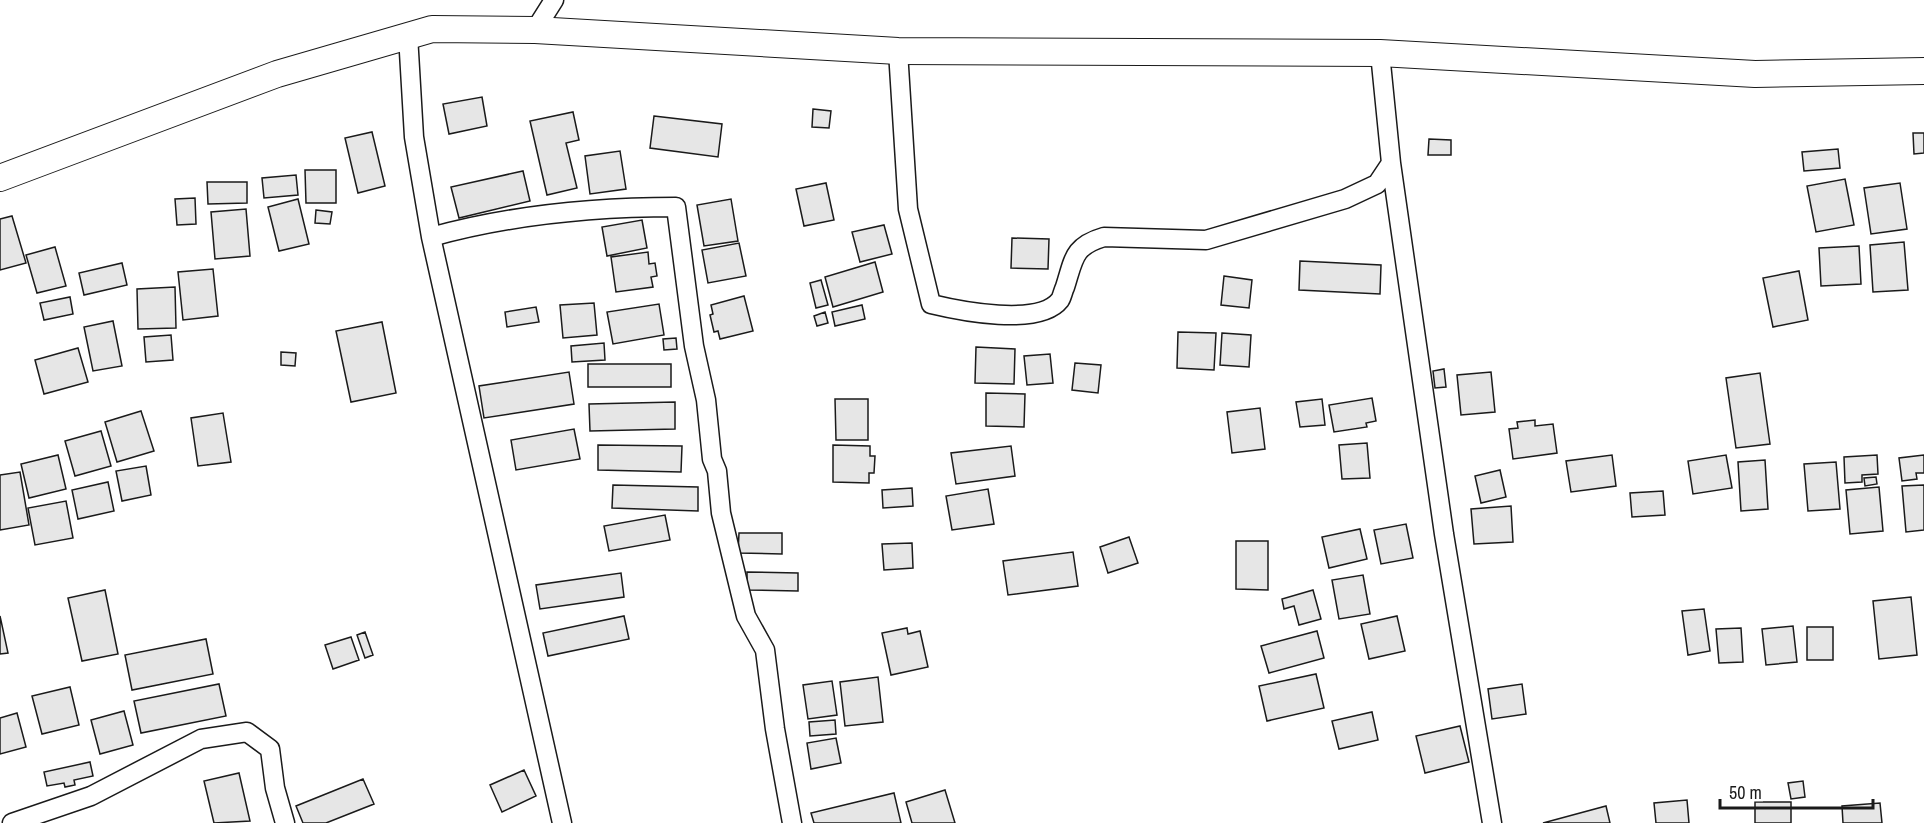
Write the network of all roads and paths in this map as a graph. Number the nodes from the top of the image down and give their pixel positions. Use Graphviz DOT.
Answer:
graph roads {
  1 [pos="554,0"];
  2 [pos="535,30"];
  3 [pos="408,35"];
  4 [pos="898,51"];
  5 [pos="1380,53"];
  6 [pos="1924,71"];
  7 [pos="1391,163"];
  8 [pos="0,178"];
  9 [pos="431,237"];
  10 [pos="12,823"];
  11 [pos="285,823"];
  12 [pos="562,823"];
  13 [pos="792,823"];
  14 [pos="1492,823"];
  1 -- 2 [label="street"];
  2 -- 3 [label="main road"];
  2 -- 4 [label="main road"];
  3 -- 8 [label="main road"];
  3 -- 9 [label="street"];
  4 -- 5 [label="main road"];
  4 -- 7 [label="street"];
  5 -- 6 [label="main road"];
  5 -- 7 [label="street"];
  7 -- 14 [label="street"];
  9 -- 12 [label="street"];
  9 -- 13 [label="street"];
  10 -- 11 [label="street"];
}
